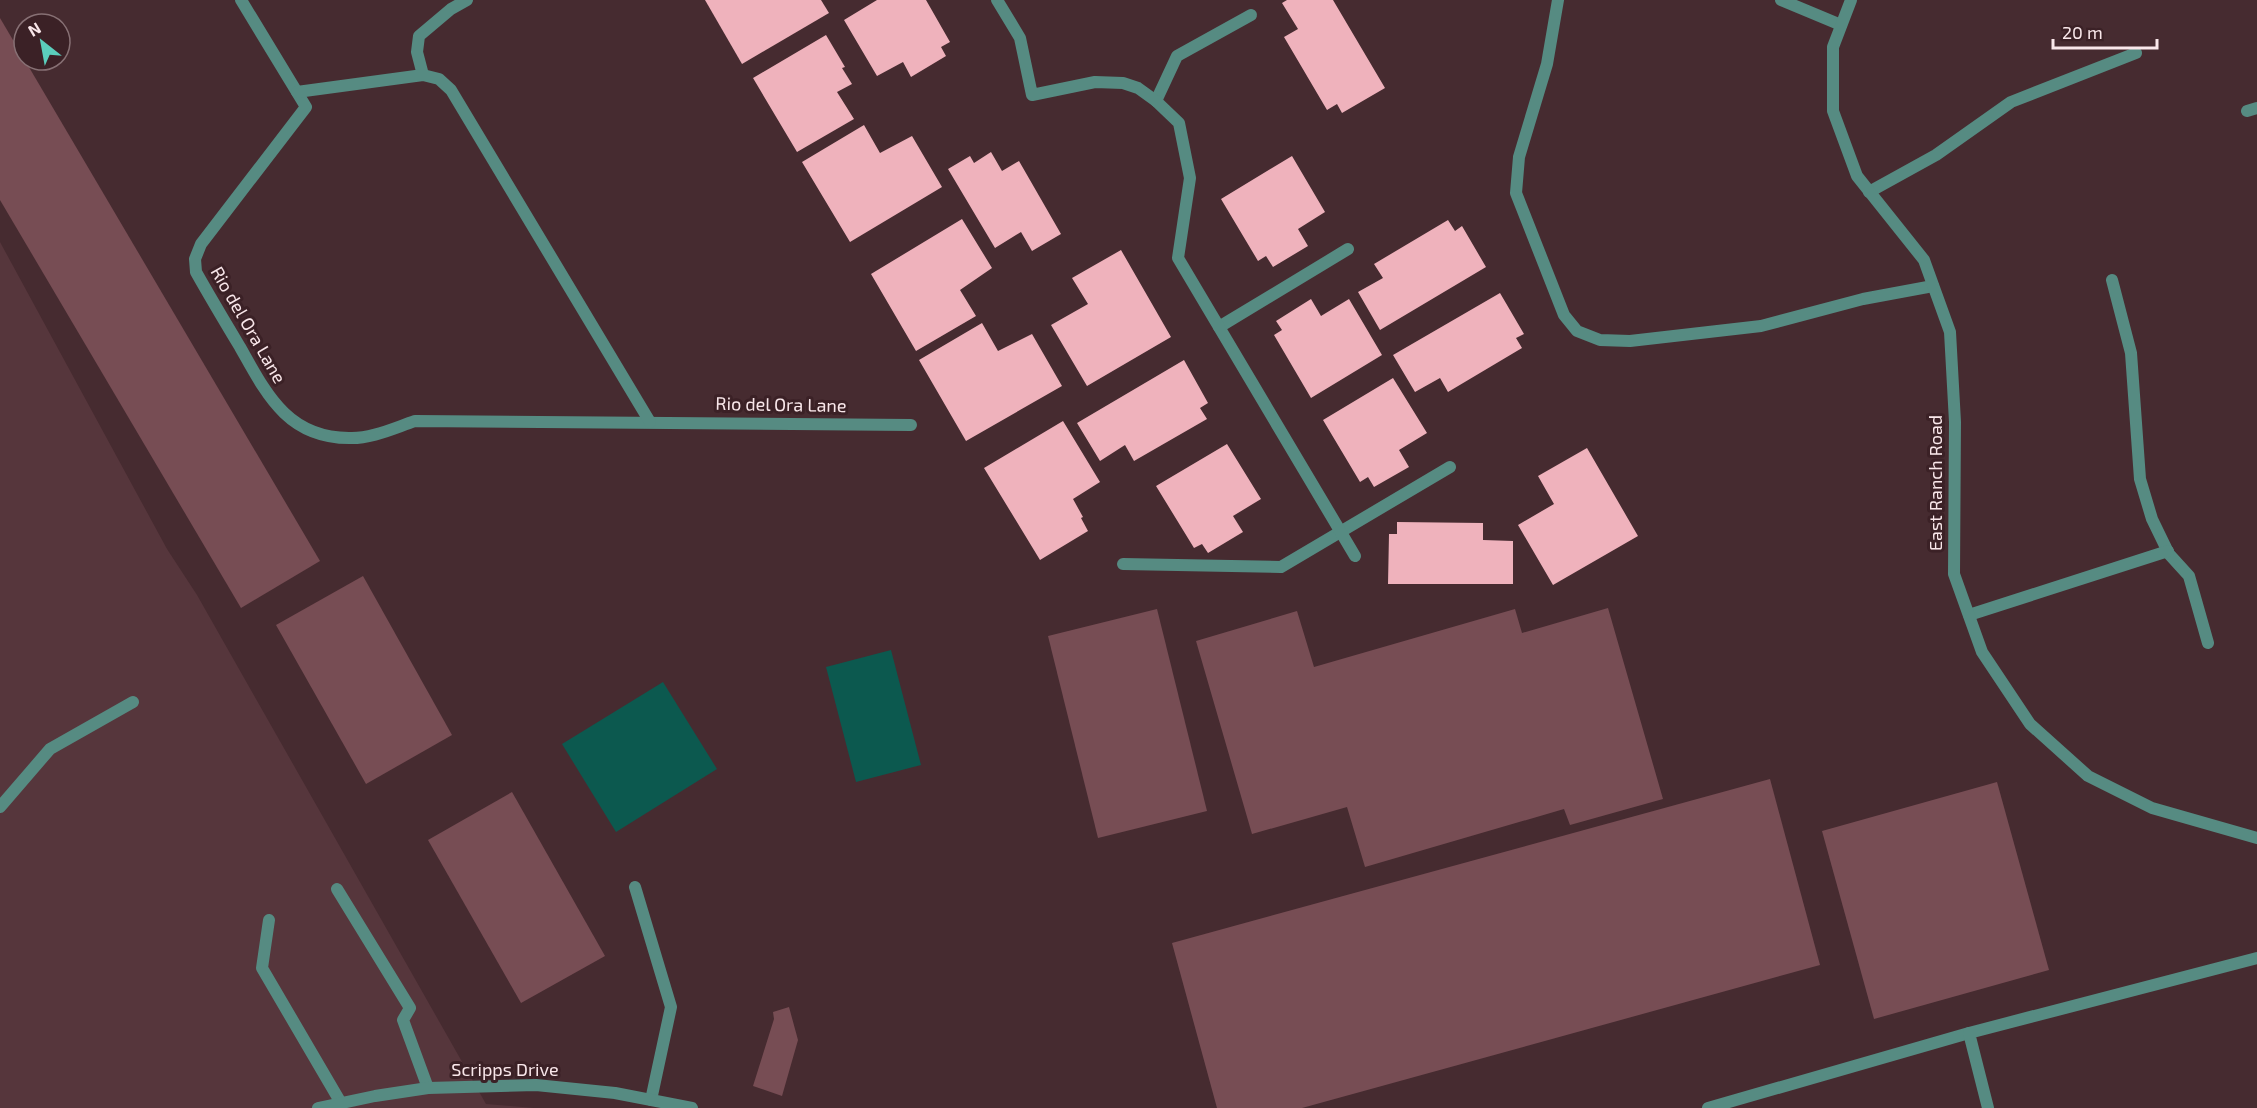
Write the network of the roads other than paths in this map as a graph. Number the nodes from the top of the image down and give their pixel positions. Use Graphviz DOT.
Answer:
graph roads {
  1 [pos="240,0"];
  2 [pos="467,0"];
  3 [pos="997,0"];
  4 [pos="1558,0"];
  5 [pos="1781,0"];
  6 [pos="1851,0"];
  7 [pos="1251,15"];
  8 [pos="1842,25"];
  9 [pos="2136,52"];
  10 [pos="423,75"];
  11 [pos="297,92"];
  12 [pos="1156,101"];
  13 [pos="1869,192"];
  14 [pos="1348,249"];
  15 [pos="2112,279"];
  16 [pos="1933,286"];
  17 [pos="1219,327"];
  18 [pos="650,422"];
  19 [pos="911,425"];
  20 [pos="1450,467"];
  21 [pos="1340,531"];
  22 [pos="2168,551"];
  23 [pos="1355,556"];
  24 [pos="1123,564"];
  25 [pos="1969,615"];
  26 [pos="2208,643"];
  27 [pos="133,702"];
  28 [pos="0,807"];
  29 [pos="2257,838"];
  30 [pos="635,887"];
  31 [pos="337,889"];
  32 [pos="269,920"];
  33 [pos="2257,958"];
  34 [pos="1969,1033"];
  35 [pos="428,1088"];
  36 [pos="651,1100"];
  37 [pos="341,1103"];
  38 [pos="358,1104"];
  39 [pos="318,1108"];
  40 [pos="692,1108"];
  41 [pos="1708,1108"];
  42 [pos="1988,1108"];
  1 -- 11 [label="street, Rio del Ora Lane"];
  2 -- 10 [label="street"];
  3 -- 12 [label="street"];
  4 -- 16 [label="street"];
  5 -- 8 [label="street"];
  6 -- 8 [label="street, East Ranch Road"];
  7 -- 12 [label="street"];
  8 -- 13 [label="street, East Ranch Road"];
  9 -- 13 [label="street"];
  10 -- 11 [label="street"];
  10 -- 18 [label="street"];
  11 -- 18 [label="street, Rio del Ora Lane"];
  12 -- 17 [label="street"];
  13 -- 16 [label="street, East Ranch Road"];
  14 -- 17 [label="street"];
  15 -- 22 [label="street"];
  16 -- 25 [label="street, East Ranch Road"];
  17 -- 21 [label="street"];
  18 -- 19 [label="street, Rio del Ora Lane"];
  20 -- 21 [label="street"];
  21 -- 23 [label="street"];
  21 -- 24 [label="street"];
  22 -- 25 [label="street"];
  22 -- 26 [label="street"];
  25 -- 29 [label="street, East Ranch Road"];
  27 -- 28 [label="street"];
  30 -- 36 [label="street"];
  31 -- 35 [label="street"];
  32 -- 37 [label="street"];
  33 -- 34 [label="street"];
  34 -- 41 [label="street"];
  34 -- 42 [label="street"];
  35 -- 36 [label="street, Scripps Drive"];
  35 -- 38 [label="street, Scripps Drive"];
  36 -- 40 [label="street, Scripps Drive"];
  37 -- 38 [label="street, Scripps Drive"];
  37 -- 39 [label="street, Scripps Drive"];
}
